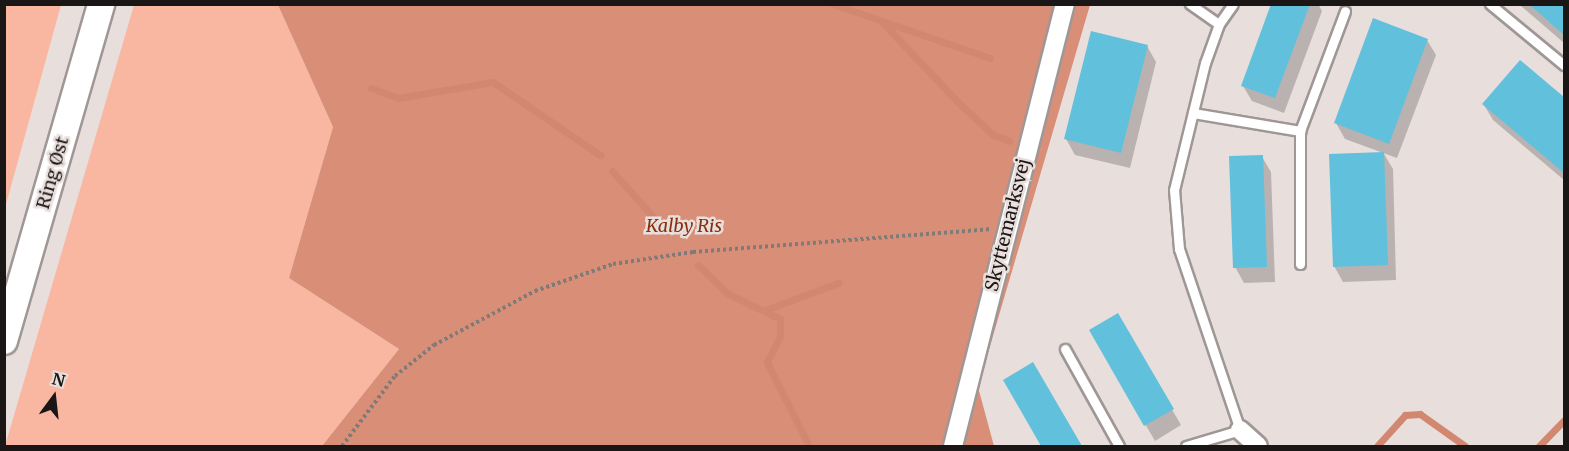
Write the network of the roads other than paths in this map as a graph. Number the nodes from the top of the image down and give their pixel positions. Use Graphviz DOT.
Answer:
graph roads {
  1 [pos="102,4"];
  2 [pos="1065,4"];
  3 [pos="1190,4"];
  4 [pos="1233,4"];
  5 [pos="1490,4"];
  6 [pos="1345,11"];
  7 [pos="1219,24"];
  8 [pos="1564,65"];
  9 [pos="1193,113"];
  10 [pos="1300,131"];
  11 [pos="1300,264"];
  12 [pos="4,341"];
  13 [pos="1065,349"];
  14 [pos="1240,430"];
  15 [pos="953,447"];
  16 [pos="1119,447"];
  17 [pos="1186,447"];
  18 [pos="1258,447"];
  1 -- 12 [label="main road, Ring Øst"];
  2 -- 15 [label="street, Skyttemarksvej"];
  3 -- 7 [label="lane"];
  4 -- 7 [label="lane"];
  5 -- 8 [label="lane"];
  6 -- 10 [label="lane"];
  7 -- 9 [label="lane"];
  9 -- 10 [label="lane"];
  9 -- 14 [label="lane"];
  10 -- 11 [label="lane"];
  13 -- 16 [label="lane"];
  14 -- 17 [label="lane"];
  14 -- 18 [label="street"];
}
